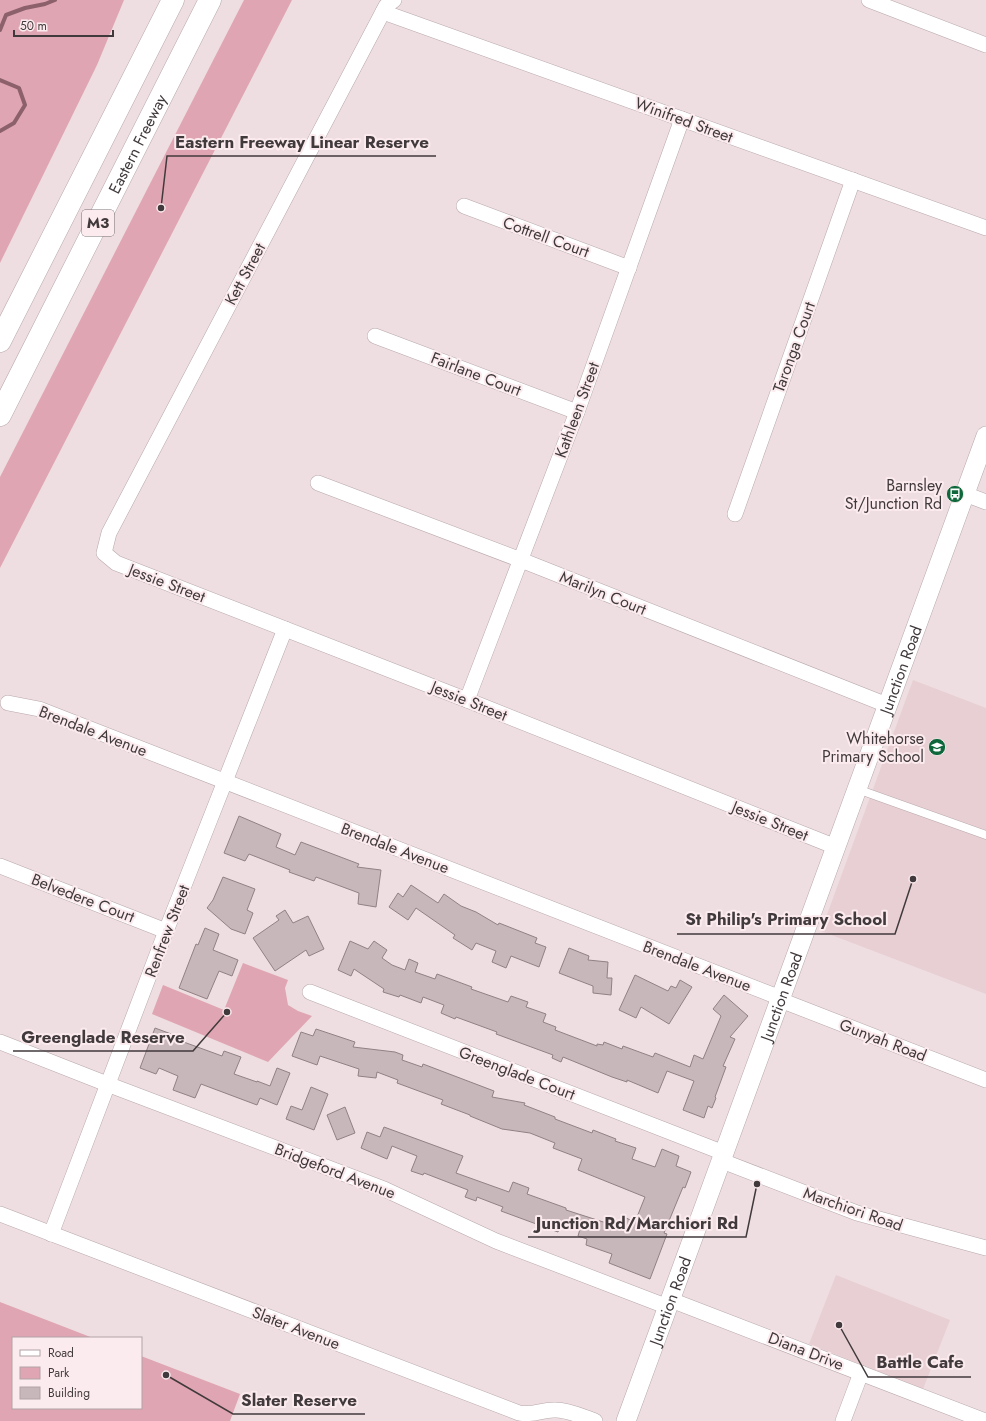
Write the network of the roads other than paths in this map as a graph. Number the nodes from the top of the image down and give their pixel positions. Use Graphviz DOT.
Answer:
graph roads {
  1 [pos="170,0"];
  2 [pos="174,0"];
  3 [pos="211,0"];
  4 [pos="394,0"];
  5 [pos="869,0"];
  6 [pos="383,12"];
  7 [pos="160,26"];
  8 [pos="986,45"];
  9 [pos="682,119"];
  10 [pos="853,180"];
  11 [pos="464,206"];
  12 [pos="986,228"];
  13 [pos="628,268"];
  14 [pos="375,336"];
  15 [pos="0,341"];
  16 [pos="577,412"];
  17 [pos="0,416"];
  18 [pos="986,436"];
  19 [pos="318,483"];
  20 [pos="965,494"];
  21 [pos="986,502"];
  22 [pos="735,514"];
  23 [pos="104,553"];
  24 [pos="521,560"];
  25 [pos="285,629"];
  26 [pos="467,700"];
  27 [pos="8,703"];
  28 [pos="887,706"];
  29 [pos="224,781"];
  30 [pos="857,789"];
  31 [pos="986,835"];
  32 [pos="836,847"];
  33 [pos="0,866"];
  34 [pos="166,931"];
  35 [pos="310,992"];
  36 [pos="780,999"];
  37 [pos="0,1042"];
  38 [pos="986,1080"];
  39 [pos="107,1084"];
  40 [pos="723,1157"];
  41 [pos="0,1214"];
  42 [pos="51,1234"];
  43 [pos="986,1248"];
  44 [pos="670,1303"];
  45 [pos="861,1373"];
  46 [pos="595,1421"];
  47 [pos="626,1421"];
  48 [pos="843,1421"];
  49 [pos="985,1421"];
  1 -- 7 [label="highway"];
  2 -- 7 [label="highway, Eastern Freeway / M3"];
  3 -- 17 [label="highway, Eastern Freeway / M3"];
  4 -- 6 [label="street, Kett Street"];
  5 -- 8 [label="street"];
  6 -- 9 [label="street, Winifred Street"];
  6 -- 23 [label="street, Kett Street"];
  7 -- 15 [label="highway, Eastern Freeway / M3"];
  9 -- 10 [label="street, Winifred Street"];
  9 -- 13 [label="street, Kathleen Street"];
  10 -- 12 [label="street, Winifred Street"];
  10 -- 22 [label="street, Taronga Court"];
  11 -- 13 [label="street, Cottrell Court"];
  13 -- 16 [label="street, Kathleen Street"];
  14 -- 16 [label="street, Fairlane Court"];
  16 -- 24 [label="street, Kathleen Street"];
  18 -- 20 [label="street, Junction Road"];
  19 -- 24 [label="street, Marilyn Court"];
  20 -- 21 [label="street"];
  20 -- 28 [label="street, Junction Road"];
  23 -- 25 [label="street, Jessie Street"];
  24 -- 26 [label="street, Kathleen Street"];
  24 -- 28 [label="street, Marilyn Court"];
  25 -- 26 [label="street, Jessie Street"];
  25 -- 29 [label="street, Renfrew Street"];
  26 -- 32 [label="street, Jessie Street"];
  27 -- 29 [label="street, Brendale Avenue"];
  28 -- 30 [label="street, Junction Road"];
  29 -- 34 [label="street, Renfrew Street"];
  29 -- 36 [label="street, Brendale Avenue"];
  30 -- 31 [label="lane"];
  30 -- 32 [label="street, Junction Road"];
  32 -- 36 [label="street, Junction Road"];
  33 -- 34 [label="street, Belvedere Court"];
  34 -- 39 [label="street, Renfrew Street"];
  35 -- 40 [label="street, Greenglade Court"];
  36 -- 38 [label="street, Gunyah Road"];
  36 -- 40 [label="street, Junction Road"];
  37 -- 39 [label="street, Bridgeford Avenue"];
  39 -- 42 [label="street, Renfrew Street"];
  39 -- 44 [label="street, Bridgeford Avenue"];
  40 -- 43 [label="street, Marchiori Road"];
  40 -- 44 [label="street, Junction Road"];
  41 -- 42 [label="street, Slater Avenue"];
  42 -- 46 [label="street, Slater Avenue"];
  44 -- 45 [label="street, Diana Drive"];
  44 -- 47 [label="street, Junction Road"];
  45 -- 48 [label="street"];
  45 -- 49 [label="street, Diana Drive"];
}
